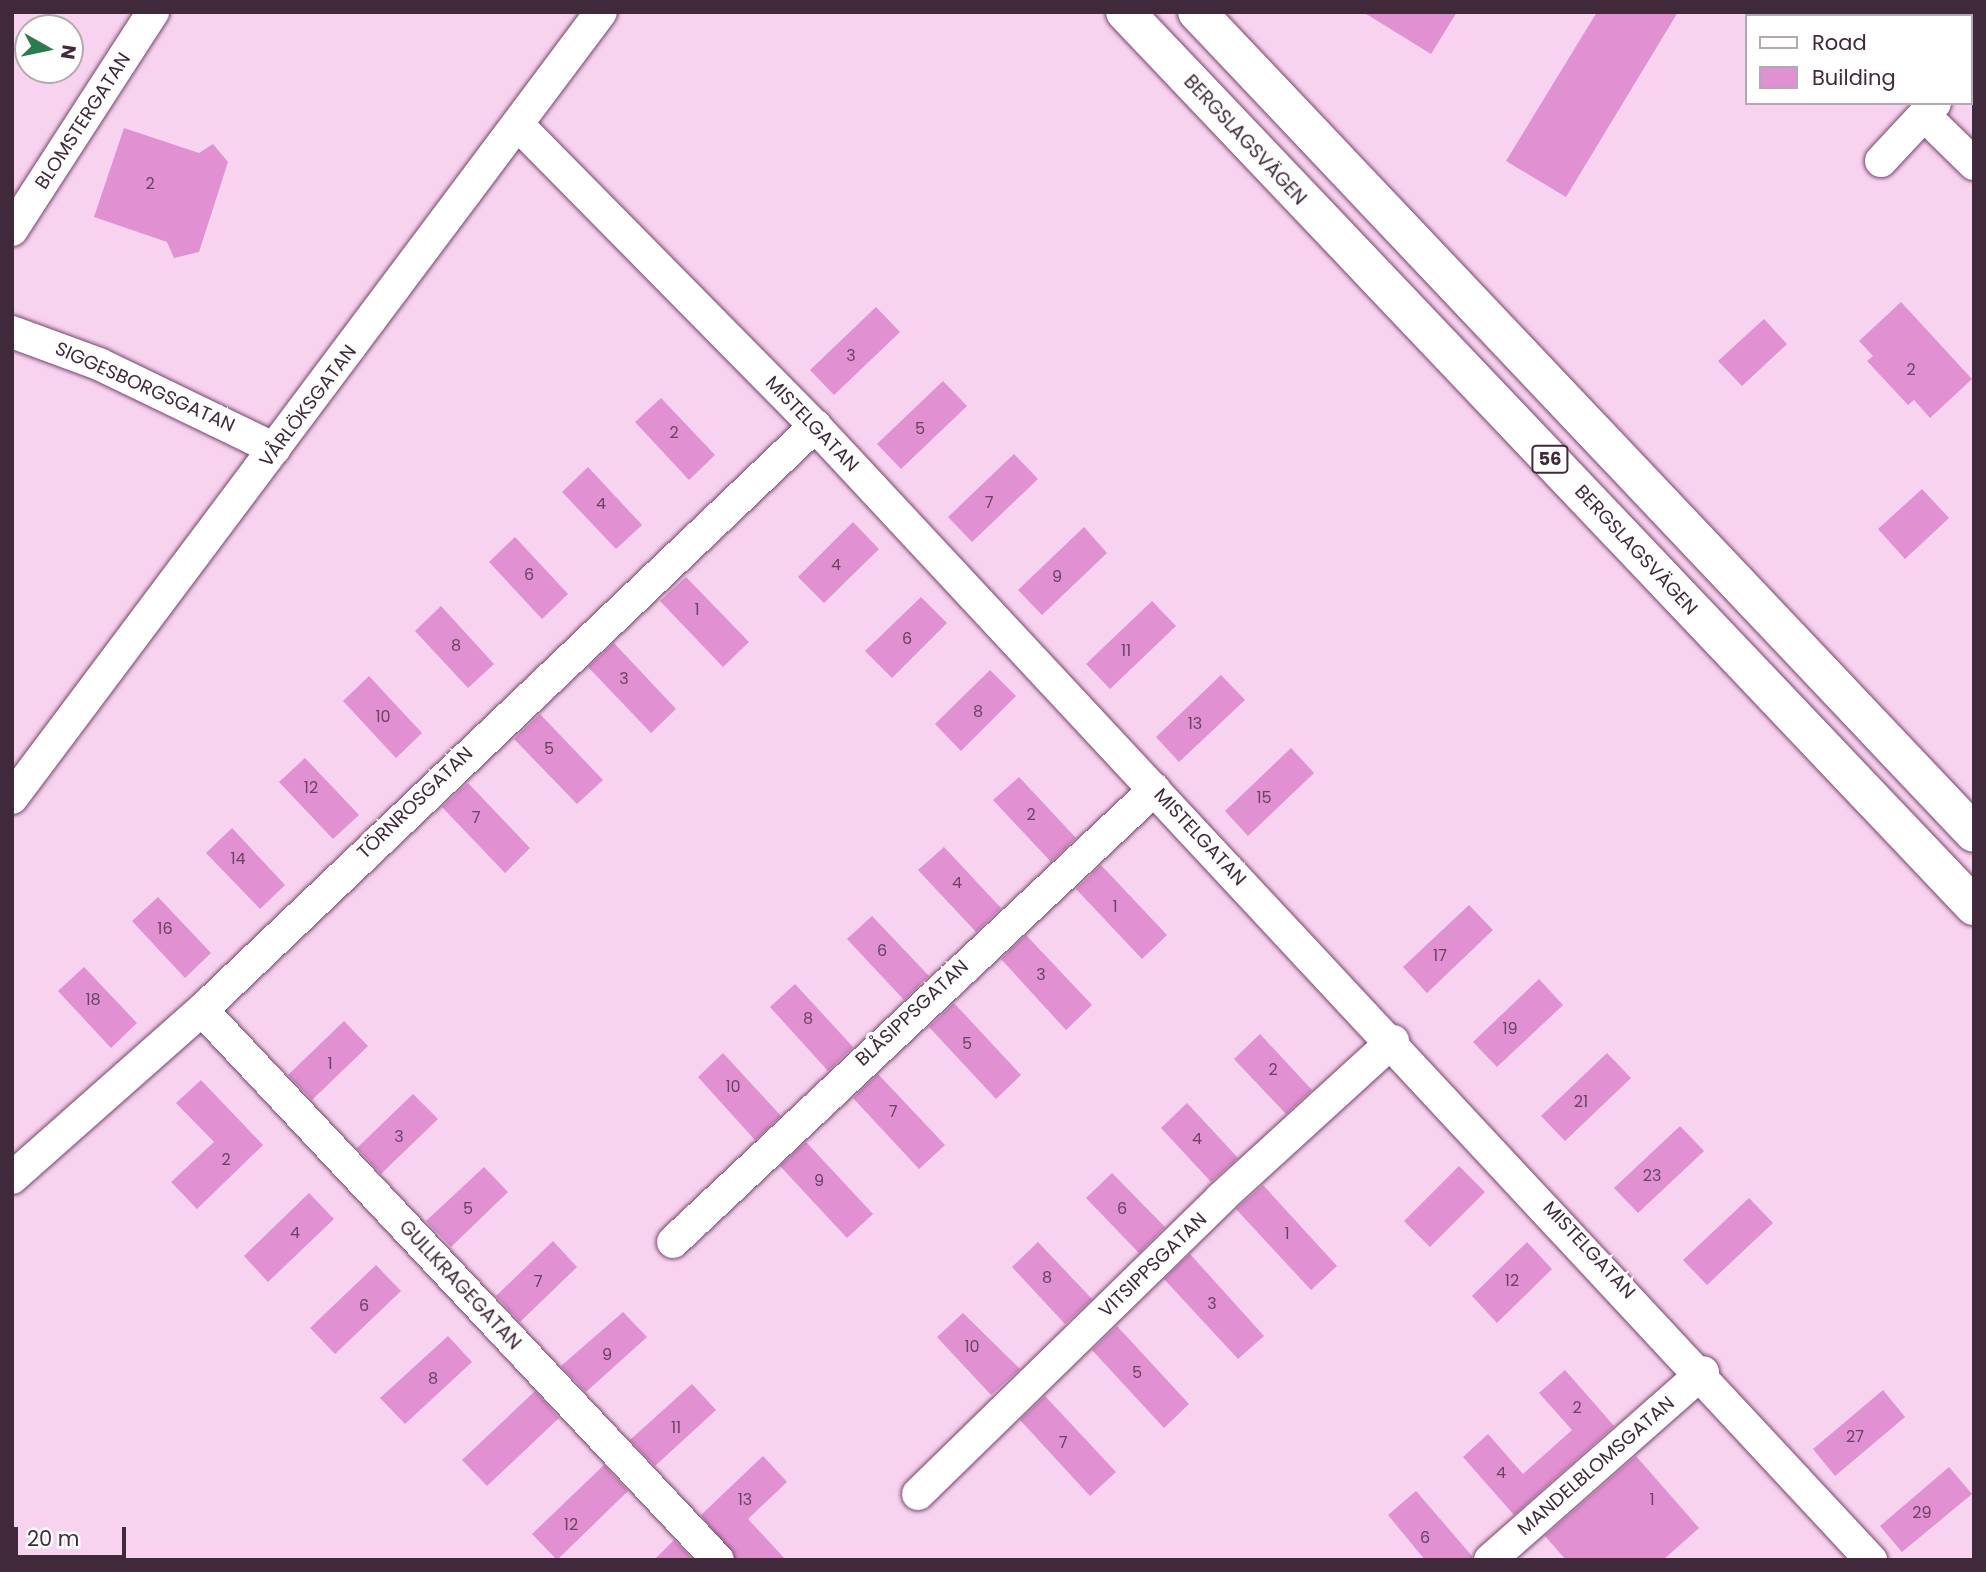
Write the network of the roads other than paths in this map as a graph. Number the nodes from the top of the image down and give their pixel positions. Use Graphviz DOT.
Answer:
graph roads {
  1 [pos="153,12"];
  2 [pos="601,12"];
  3 [pos="1125,12"];
  4 [pos="1196,12"];
  5 [pos="1930,109"];
  6 [pos="518,125"];
  7 [pos="1881,161"];
  8 [pos="1974,164"];
  9 [pos="12,230"];
  10 [pos="12,332"];
  11 [pos="815,426"];
  12 [pos="275,449"];
  13 [pos="1156,789"];
  14 [pos="12,798"];
  15 [pos="1974,833"];
  16 [pos="1974,906"];
  17 [pos="202,1010"];
  18 [pos="1393,1041"];
  19 [pos="12,1178"];
  20 [pos="673,1242"];
  21 [pos="1703,1372"];
  22 [pos="918,1494"];
  23 [pos="718,1560"];
  24 [pos="1490,1560"];
  25 [pos="1871,1560"];
  1 -- 9 [label="street, BLOMSTERGATAN"];
  2 -- 6 [label="street, VÅRLÖKSGATAN"];
  3 -- 16 [label="highway, BERGSLAGSVÄGEN / 56"];
  4 -- 15 [label="highway, 56"];
  5 -- 7 [label="street"];
  5 -- 8 [label="street"];
  6 -- 11 [label="street, MISTELGATAN"];
  6 -- 12 [label="street, VÅRLÖKSGATAN"];
  10 -- 12 [label="street, SIGGESBORGSGATAN"];
  11 -- 13 [label="street, MISTELGATAN"];
  11 -- 17 [label="street, TÖRNROSGATAN"];
  12 -- 14 [label="street, VÅRLÖKSGATAN"];
  13 -- 18 [label="street, MISTELGATAN"];
  13 -- 20 [label="street, BLÅSIPPSGATAN"];
  17 -- 19 [label="street, TÖRNROSGATAN"];
  17 -- 23 [label="street, GULLKRAGEGATAN"];
  18 -- 21 [label="street, MISTELGATAN"];
  18 -- 22 [label="street, VITSIPPSGATAN"];
  21 -- 24 [label="street, MANDELBLOMSGATAN"];
  21 -- 25 [label="street, MISTELGATAN"];
}
